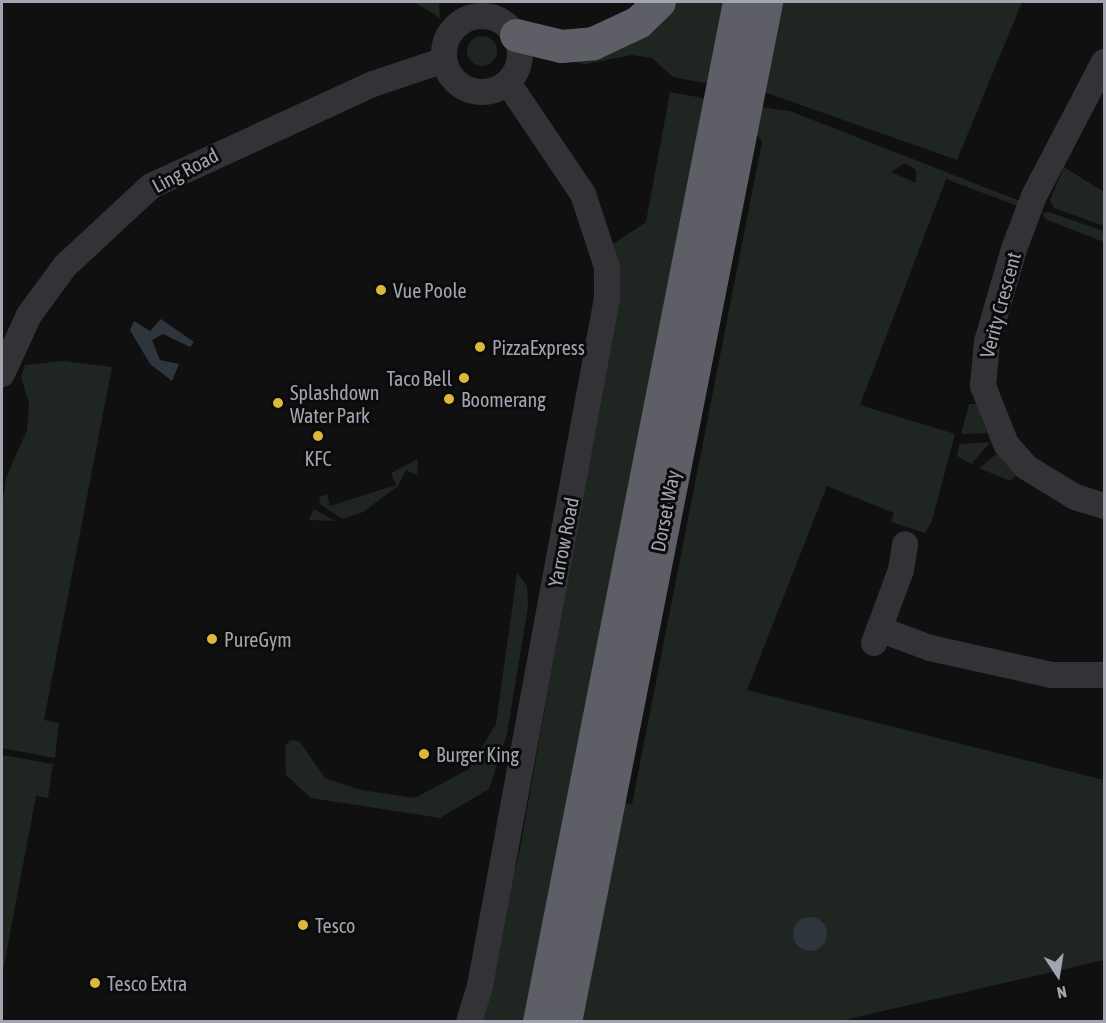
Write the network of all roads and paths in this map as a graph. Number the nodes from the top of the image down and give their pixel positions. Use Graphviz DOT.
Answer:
graph roads {
  1 [pos="659,2"];
  2 [pos="739,2"];
  3 [pos="766,2"];
  4 [pos="470,9"];
  5 [pos="516,35"];
  6 [pos="444,60"];
  7 [pos="1104,62"];
  8 [pos="508,83"];
  9 [pos="2,374"];
  10 [pos="1104,506"];
  11 [pos="904,544"];
  12 [pos="1104,675"];
  13 [pos="469,1022"];
  14 [pos="539,1022"];
  15 [pos="565,1022"];
  1 -- 5 [label="highway"];
  2 -- 14 [label="highway, Dorset Way"];
  3 -- 15 [label="highway, Dorset Way"];
  4 -- 5 [label="street"];
  4 -- 6 [label="street"];
  5 -- 8 [label="street"];
  6 -- 8 [label="street"];
  6 -- 9 [label="street, Ling Road"];
  7 -- 10 [label="street, Verity Crescent"];
  8 -- 13 [label="street, Yarrow Road"];
  11 -- 12 [label="street"];
}
